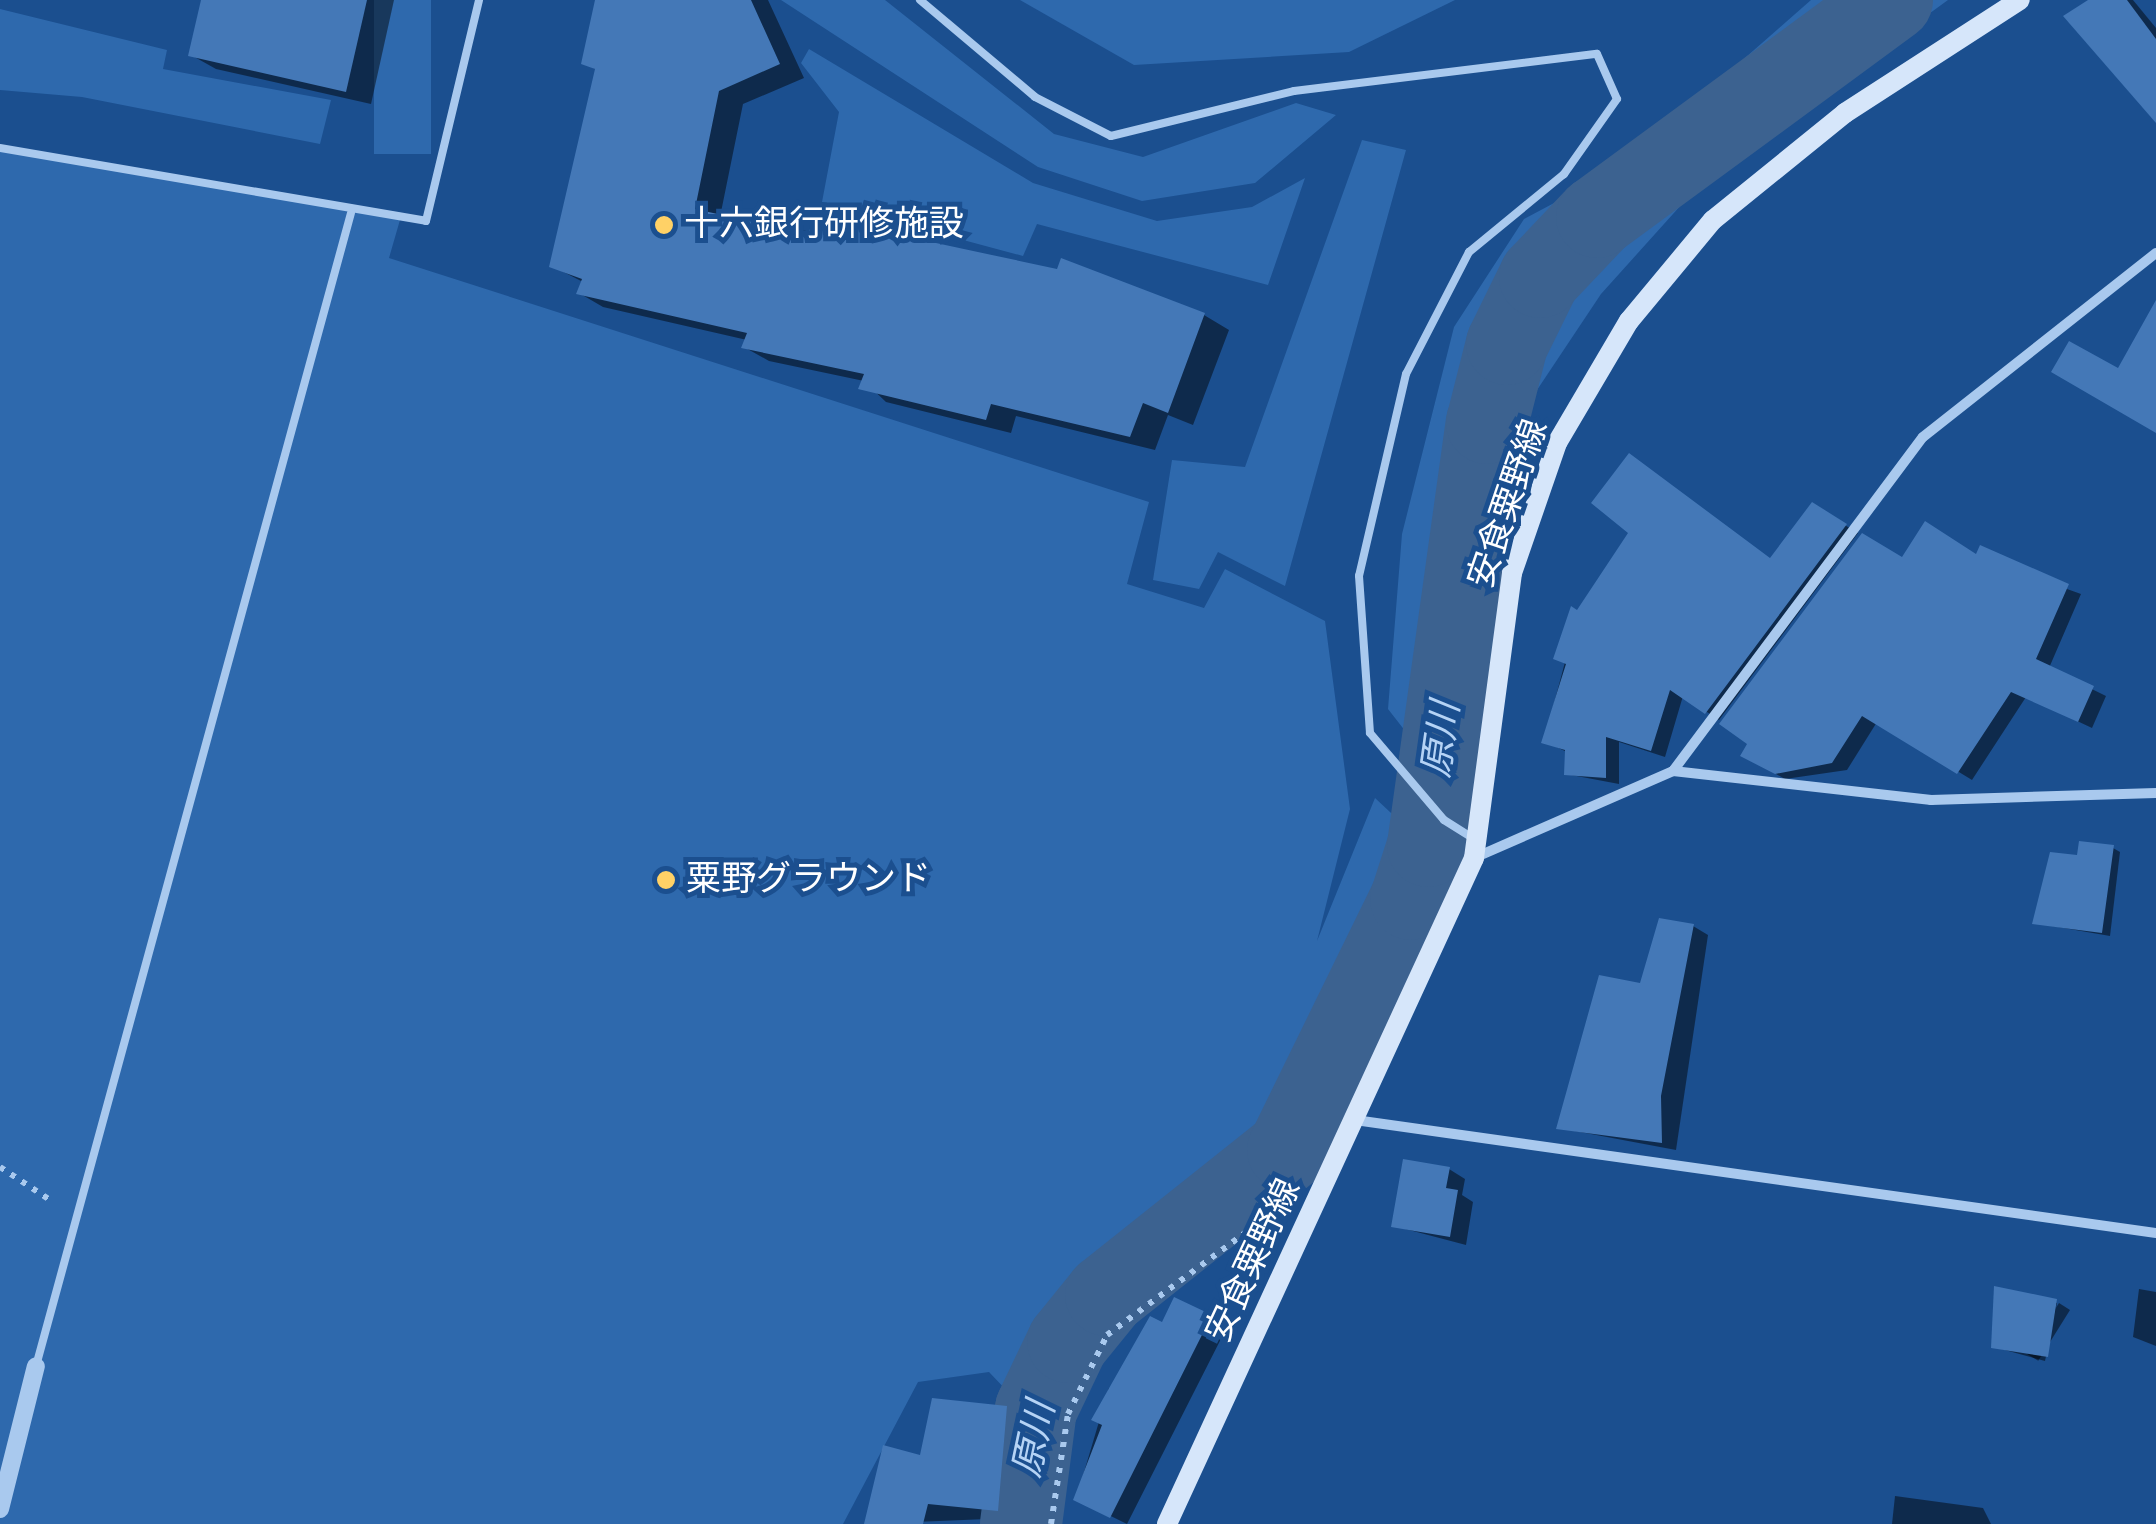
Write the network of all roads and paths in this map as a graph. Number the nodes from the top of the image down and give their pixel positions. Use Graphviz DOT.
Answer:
graph roads {
  1 [pos="479,0"];
  2 [pos="920,0"];
  3 [pos="2020,0"];
  4 [pos="0,148"];
  5 [pos="350,213"];
  6 [pos="2156,253"];
  7 [pos="1673,770"];
  8 [pos="2156,794"];
  9 [pos="1475,849"];
  10 [pos="1355,1120"];
  11 [pos="0,1166"];
  12 [pos="1280,1208"];
  13 [pos="76,1217"];
  14 [pos="2156,1234"];
  15 [pos="36,1366"];
  16 [pos="0,1509"];
  17 [pos="1051,1524"];
  18 [pos="1166,1524"];
  1 -- 5 [label="lane"];
  2 -- 9 [label="lane"];
  3 -- 9 [label="main road, 安食粟野線"];
  4 -- 5 [label="lane"];
  5 -- 13 [label="lane"];
  6 -- 7 [label="street"];
  7 -- 8 [label="street"];
  7 -- 9 [label="street"];
  9 -- 10 [label="main road, 安食粟野線"];
  10 -- 14 [label="street"];
  10 -- 18 [label="main road, 安食粟野線"];
  11 -- 13 [label="path"];
  12 -- 17 [label="path"];
  13 -- 15 [label="lane"];
  15 -- 16 [label="street"];
}
